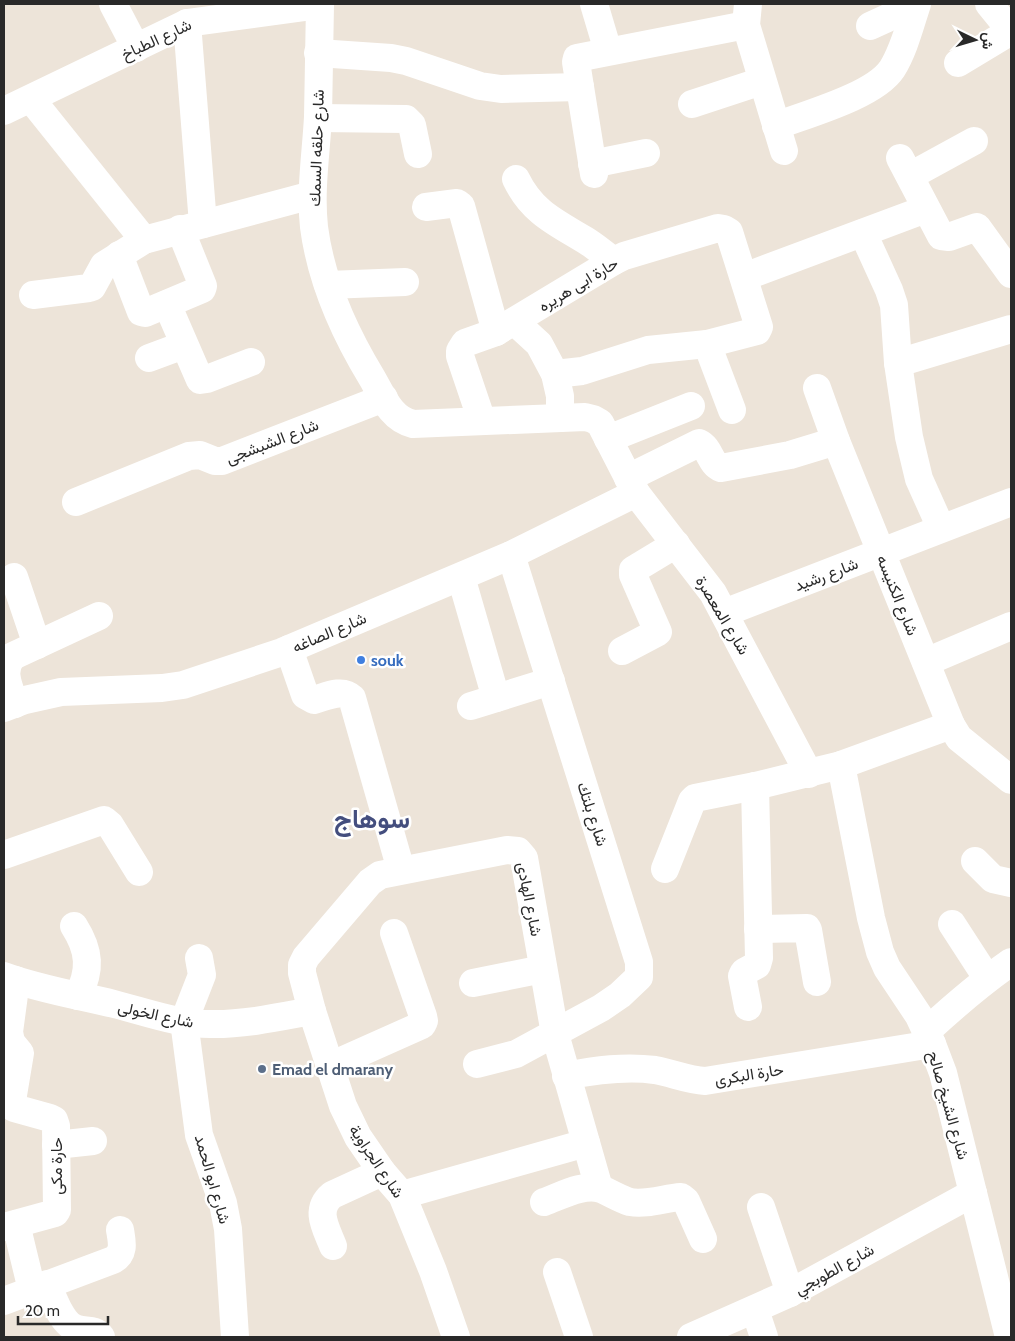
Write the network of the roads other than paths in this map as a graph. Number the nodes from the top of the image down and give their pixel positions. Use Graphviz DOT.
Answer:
graph roads {
  1 [pos="113,4"];
  2 [pos="320,4"];
  3 [pos="594,4"];
  4 [pos="916,4"];
  5 [pos="989,4"];
  6 [pos="747,14"];
  7 [pos="187,23"];
  8 [pos="870,26"];
  9 [pos="1011,31"];
  10 [pos="136,48"];
  11 [pos="608,52"];
  12 [pos="318,53"];
  13 [pos="958,63"];
  14 [pos="762,81"];
  15 [pos="580,87"];
  16 [pos="31,98"];
  17 [pos="692,104"];
  18 [pos="4,111"];
  19 [pos="318,118"];
  20 [pos="974,141"];
  21 [pos="646,153"];
  22 [pos="418,154"];
  23 [pos="516,179"];
  24 [pos="312,195"];
  25 [pos="426,207"];
  26 [pos="926,209"];
  27 [pos="192,227"];
  28 [pos="863,233"];
  29 [pos="144,240"];
  30 [pos="118,255"];
  31 [pos="614,261"];
  32 [pos="1011,274"];
  33 [pos="744,277"];
  34 [pos="405,282"];
  35 [pos="328,285"];
  36 [pos="33,295"];
  37 [pos="166,304"];
  38 [pos="505,327"];
  39 [pos="1011,329"];
  40 [pos="707,344"];
  41 [pos="184,345"];
  42 [pos="149,358"];
  43 [pos="251,362"];
  44 [pos="898,363"];
  45 [pos="555,374"];
  46 [pos="817,388"];
  47 [pos="384,398"];
  48 [pos="691,406"];
  49 [pos="732,410"];
  50 [pos="560,418"];
  51 [pos="482,421"];
  52 [pos="608,439"];
  53 [pos="836,441"];
  54 [pos="632,485"];
  55 [pos="76,502"];
  56 [pos="1011,502"];
  57 [pos="941,528"];
  58 [pos="676,544"];
  59 [pos="881,552"];
  60 [pos="511,555"];
  61 [pos="14,577"];
  62 [pos="461,577"];
  63 [pos="724,613"];
  64 [pos="99,616"];
  65 [pos="1011,626"];
  66 [pos="37,645"];
  67 [pos="289,649"];
  68 [pos="622,651"];
  69 [pos="926,662"];
  70 [pos="551,681"];
  71 [pos="9,706"];
  72 [pos="951,725"];
  73 [pos="841,765"];
  74 [pos="809,774"];
  75 [pos="1011,780"];
  76 [pos="755,786"];
  77 [pos="4,855"];
  78 [pos="975,861"];
  79 [pos="665,869"];
  80 [pos="401,870"];
  81 [pos="139,872"];
  82 [pos="1011,883"];
  83 [pos="952,924"];
  84 [pos="74,926"];
  85 [pos="758,929"];
  86 [pos="394,933"];
  87 [pos="199,958"];
  88 [pos="1011,962"];
  89 [pos="543,969"];
  90 [pos="10,978"];
  91 [pos="987,978"];
  92 [pos="817,982"];
  93 [pos="473,983"];
  94 [pos="78,996"];
  95 [pos="748,1007"];
  96 [pos="312,1011"];
  97 [pos="184,1022"];
  98 [pos="6,1033"];
  99 [pos="554,1034"];
  100 [pos="930,1037"];
  101 [pos="477,1064"];
  102 [pos="330,1066"];
  103 [pos="566,1076"];
  104 [pos="93,1141"];
  105 [pos="586,1143"];
  106 [pos="56,1145"];
  107 [pos="382,1172"];
  108 [pos="599,1188"];
  109 [pos="973,1192"];
  110 [pos="402,1195"];
  111 [pos="544,1202"];
  112 [pos="761,1207"];
  113 [pos="10,1226"];
  114 [pos="120,1230"];
  115 [pos="703,1239"];
  116 [pos="333,1246"];
  117 [pos="557,1272"];
  118 [pos="40,1287"];
  119 [pos="790,1293"];
  120 [pos="4,1301"];
  121 [pos="755,1310"];
  122 [pos="101,1337"];
  123 [pos="235,1337"];
  124 [pos="456,1337"];
  125 [pos="578,1337"];
  126 [pos="692,1337"];
  127 [pos="764,1337"];
  128 [pos="1009,1337"];
  1 -- 10 [label="street"];
  2 -- 7 [label="street, شارع الطباخ"];
  2 -- 12 [label="street, شارع حلقه السمك"];
  3 -- 11 [label="street"];
  4 -- 8 [label="street"];
  4 -- 14 [label="street"];
  5 -- 9 [label="street"];
  6 -- 11 [label="street"];
  6 -- 14 [label="street"];
  7 -- 10 [label="street, شارع الطباخ"];
  7 -- 27 [label="street"];
  9 -- 13 [label="street"];
  10 -- 16 [label="street, شارع الطباخ"];
  11 -- 15 [label="street"];
  12 -- 15 [label="street"];
  12 -- 19 [label="street, شارع حلقه السمك"];
  14 -- 17 [label="street"];
  15 -- 21 [label="street"];
  16 -- 18 [label="street, شارع الطباخ"];
  16 -- 29 [label="street"];
  19 -- 22 [label="street"];
  19 -- 24 [label="street, شارع حلقه السمك"];
  20 -- 26 [label="street"];
  23 -- 31 [label="street"];
  24 -- 27 [label="street"];
  24 -- 35 [label="street, شارع حلقه السمك"];
  25 -- 38 [label="street"];
  26 -- 28 [label="street"];
  26 -- 32 [label="street"];
  27 -- 29 [label="street"];
  27 -- 37 [label="street"];
  28 -- 33 [label="street"];
  28 -- 44 [label="street"];
  29 -- 30 [label="street"];
  30 -- 36 [label="street"];
  30 -- 37 [label="street"];
  31 -- 33 [label="street, حارة ابى هريره"];
  31 -- 38 [label="street, حارة ابى هريره"];
  33 -- 40 [label="street"];
  34 -- 35 [label="street"];
  35 -- 47 [label="street, شارع حلقه السمك"];
  37 -- 41 [label="street"];
  38 -- 45 [label="street"];
  38 -- 51 [label="street, حارة ابى هريره"];
  39 -- 44 [label="street"];
  40 -- 45 [label="street"];
  40 -- 49 [label="street"];
  41 -- 42 [label="street"];
  41 -- 43 [label="street"];
  44 -- 57 [label="street"];
  45 -- 50 [label="street"];
  46 -- 53 [label="street, شارع الكنيسه"];
  47 -- 51 [label="street, شارع حلقه السمك"];
  47 -- 55 [label="street, شارع الشبشجى"];
  48 -- 52 [label="street"];
  50 -- 51 [label="street"];
  50 -- 52 [label="street, شارع المعصرة"];
  52 -- 54 [label="street, شارع المعصرة"];
  53 -- 54 [label="street, شارع الصاغه"];
  53 -- 59 [label="street, شارع الكنيسه"];
  54 -- 58 [label="street, شارع المعصرة"];
  54 -- 60 [label="street, شارع الصاغه"];
  56 -- 57 [label="street, شارع رشيد"];
  57 -- 59 [label="street, شارع رشيد"];
  58 -- 63 [label="street, شارع المعصرة"];
  58 -- 68 [label="street"];
  59 -- 63 [label="street, شارع رشيد"];
  59 -- 69 [label="street, شارع الكنيسه"];
  60 -- 62 [label="street, شارع الصاغه"];
  60 -- 70 [label="street, شارع بلتك"];
  61 -- 66 [label="street"];
  62 -- 67 [label="street, شارع الصاغه"];
  62 -- 70 [label="street"];
  63 -- 74 [label="street, شارع المعصرة"];
  64 -- 66 [label="street"];
  65 -- 69 [label="street"];
  66 -- 71 [label="street"];
  67 -- 71 [label="street, شارع الصاغه"];
  67 -- 80 [label="street"];
  69 -- 72 [label="street, شارع الكنيسه"];
  70 -- 99 [label="street, شارع بلتك"];
  72 -- 73 [label="street"];
  72 -- 75 [label="street, شارع الكنيسه"];
  73 -- 74 [label="street"];
  73 -- 100 [label="street, شارع الشيخ صالح"];
  74 -- 76 [label="street"];
  76 -- 79 [label="street"];
  76 -- 85 [label="street"];
  77 -- 81 [label="street"];
  78 -- 82 [label="street"];
  80 -- 89 [label="street, شارع الهادى"];
  80 -- 96 [label="street, شارع الهادى"];
  83 -- 91 [label="street"];
  84 -- 94 [label="street"];
  85 -- 92 [label="street"];
  85 -- 95 [label="street"];
  86 -- 102 [label="street"];
  87 -- 97 [label="street"];
  88 -- 91 [label="street"];
  89 -- 93 [label="street"];
  89 -- 99 [label="street, شارع الهادى"];
  90 -- 94 [label="street, شارع الخولى"];
  90 -- 98 [label="street, حارة مكى"];
  91 -- 100 [label="street"];
  94 -- 97 [label="street, شارع الخولى"];
  96 -- 97 [label="street, شارع الخولى"];
  96 -- 102 [label="street, شارع الجراوية"];
  97 -- 123 [label="street, شارع ابو الحمد"];
  98 -- 106 [label="street, حارة مكى"];
  99 -- 101 [label="street"];
  99 -- 103 [label="street, شارع الهادى"];
  100 -- 103 [label="street, حارة البكرى"];
  100 -- 109 [label="street, شارع الشيخ صالح"];
  102 -- 107 [label="street, شارع الجراوية"];
  103 -- 105 [label="street, شارع الهادى"];
  104 -- 106 [label="street"];
  105 -- 108 [label="street, شارع الهادى"];
  105 -- 110 [label="street"];
  106 -- 113 [label="street, حارة مكى"];
  107 -- 110 [label="street, شارع الجراوية"];
  107 -- 116 [label="street"];
  108 -- 111 [label="street"];
  108 -- 115 [label="street"];
  109 -- 119 [label="street, شارع الطوبجي"];
  109 -- 128 [label="street, شارع الشيخ صالح"];
  110 -- 124 [label="street, شارع الجراوية"];
  112 -- 119 [label="street"];
  113 -- 118 [label="street"];
  114 -- 118 [label="street"];
  117 -- 125 [label="street"];
  118 -- 120 [label="street"];
  118 -- 122 [label="street"];
  119 -- 121 [label="street, شارع الطوبجي"];
  121 -- 126 [label="street, شارع الطوبجي"];
  121 -- 127 [label="street"];
}
